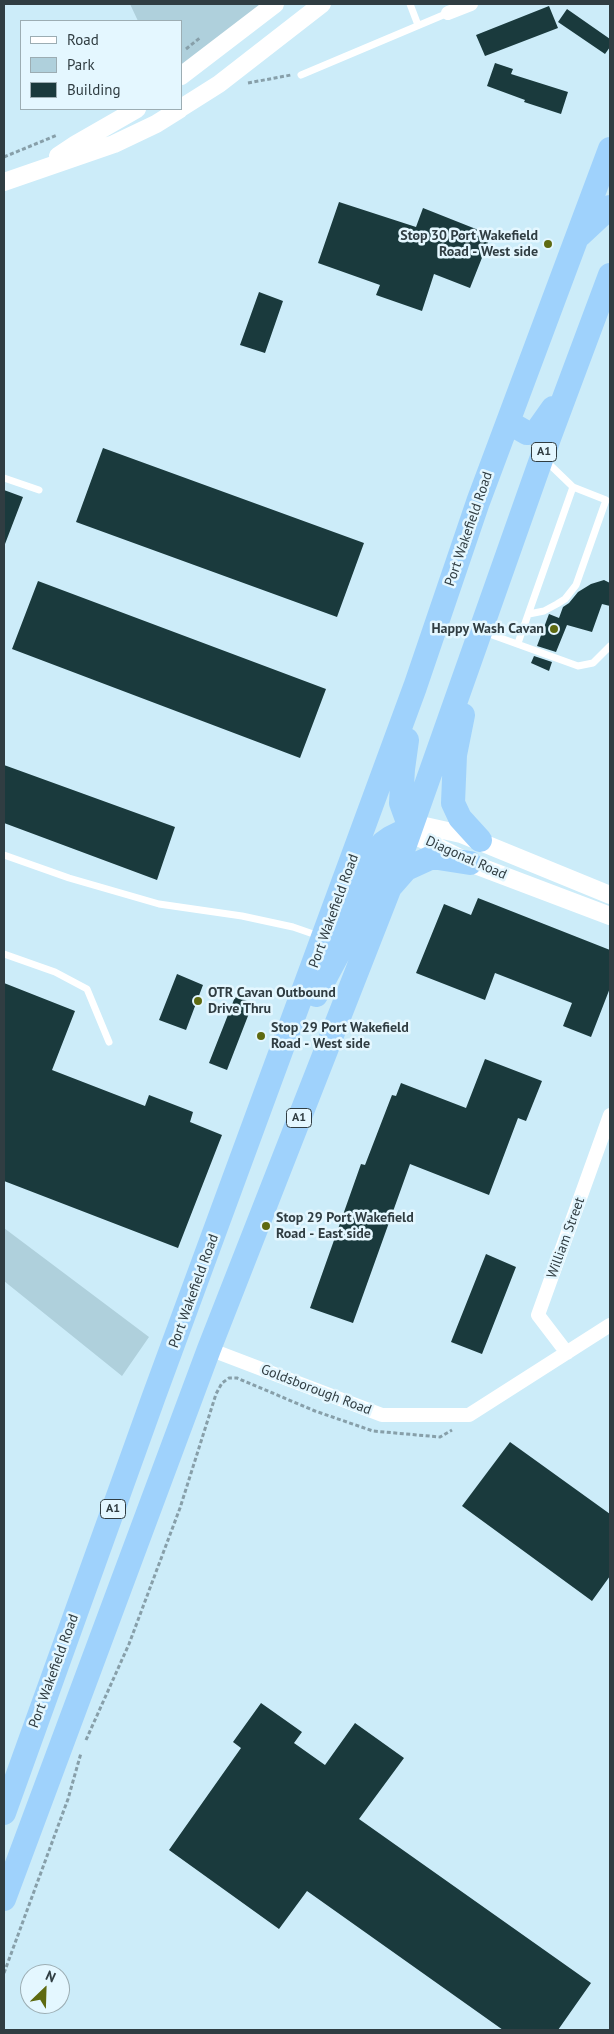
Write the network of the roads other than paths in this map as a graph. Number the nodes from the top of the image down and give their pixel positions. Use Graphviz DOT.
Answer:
graph roads {
  1 [pos="275,4"];
  2 [pos="322,4"];
  3 [pos="410,4"];
  4 [pos="471,4"];
  5 [pos="448,13"];
  6 [pos="418,25"];
  7 [pos="182,75"];
  8 [pos="301,75"];
  9 [pos="182,107"];
  10 [pos="135,110"];
  11 [pos="177,110"];
  12 [pos="610,149"];
  13 [pos="41,168"];
  14 [pos="4,182"];
  15 [pos="610,207"];
  16 [pos="576,239"];
  17 [pos="610,275"];
  18 [pos="568,388"];
  19 [pos="508,422"];
  20 [pos="542,457"];
  21 [pos="4,478"];
  22 [pos="573,488"];
  23 [pos="39,490"];
  24 [pos="608,500"];
  25 [pos="529,614"];
  26 [pos="480,630"];
  27 [pos="518,643"];
  28 [pos="610,646"];
  29 [pos="415,687"];
  30 [pos="410,828"];
  31 [pos="480,840"];
  32 [pos="4,855"];
  33 [pos="470,863"];
  34 [pos="390,887"];
  35 [pos="610,895"];
  36 [pos="610,916"];
  37 [pos="324,937"];
  38 [pos="4,954"];
  39 [pos="109,1042"];
  40 [pos="275,1071"];
  41 [pos="610,1115"];
  42 [pos="610,1325"];
  43 [pos="209,1348"];
  44 [pos="567,1353"];
  45 [pos="116,1600"];
  46 [pos="57,1663"];
  47 [pos="4,1813"];
  48 [pos="4,1899"];
  1 -- 7 [label="street"];
  2 -- 9 [label="street"];
  3 -- 6 [label="lane"];
  4 -- 5 [label="street"];
  5 -- 6 [label="lane"];
  6 -- 8 [label="lane"];
  10 -- 13 [label="street"];
  11 -- 13 [label="street"];
  12 -- 16 [label="highway, Port Wakefield Road / A1"];
  13 -- 14 [label="street"];
  15 -- 16 [label="highway"];
  16 -- 19 [label="highway, Port Wakefield Road / A1"];
  17 -- 18 [label="highway, A1"];
  18 -- 19 [label="highway"];
  18 -- 20 [label="highway, A1"];
  19 -- 29 [label="highway, Port Wakefield Road / A1"];
  20 -- 22 [label="lane"];
  20 -- 26 [label="highway, A1"];
  21 -- 23 [label="lane"];
  22 -- 24 [label="lane"];
  22 -- 25 [label="lane"];
  24 -- 25 [label="lane"];
  25 -- 27 [label="lane"];
  26 -- 27 [label="lane"];
  26 -- 30 [label="highway, A1"];
  26 -- 31 [label="highway"];
  27 -- 28 [label="lane"];
  29 -- 30 [label="highway"];
  29 -- 37 [label="highway, Port Wakefield Road / A1"];
  30 -- 31 [label="street, Diagonal Road"];
  30 -- 33 [label="street, Diagonal Road"];
  30 -- 34 [label="highway, A1"];
  30 -- 40 [label="highway"];
  31 -- 35 [label="street, Diagonal Road"];
  32 -- 37 [label="lane"];
  33 -- 34 [label="highway"];
  33 -- 36 [label="street, Diagonal Road"];
  34 -- 43 [label="highway, A1"];
  37 -- 40 [label="highway, Port Wakefield Road / A1"];
  38 -- 39 [label="lane"];
  40 -- 46 [label="highway, Port Wakefield Road / A1"];
  41 -- 44 [label="street, William Street"];
  42 -- 44 [label="street"];
  43 -- 44 [label="street, Goldsborough Road"];
  43 -- 45 [label="highway, A1"];
  45 -- 46 [label="highway"];
  45 -- 48 [label="highway, A1"];
  46 -- 47 [label="highway, Port Wakefield Road / A1"];
}
